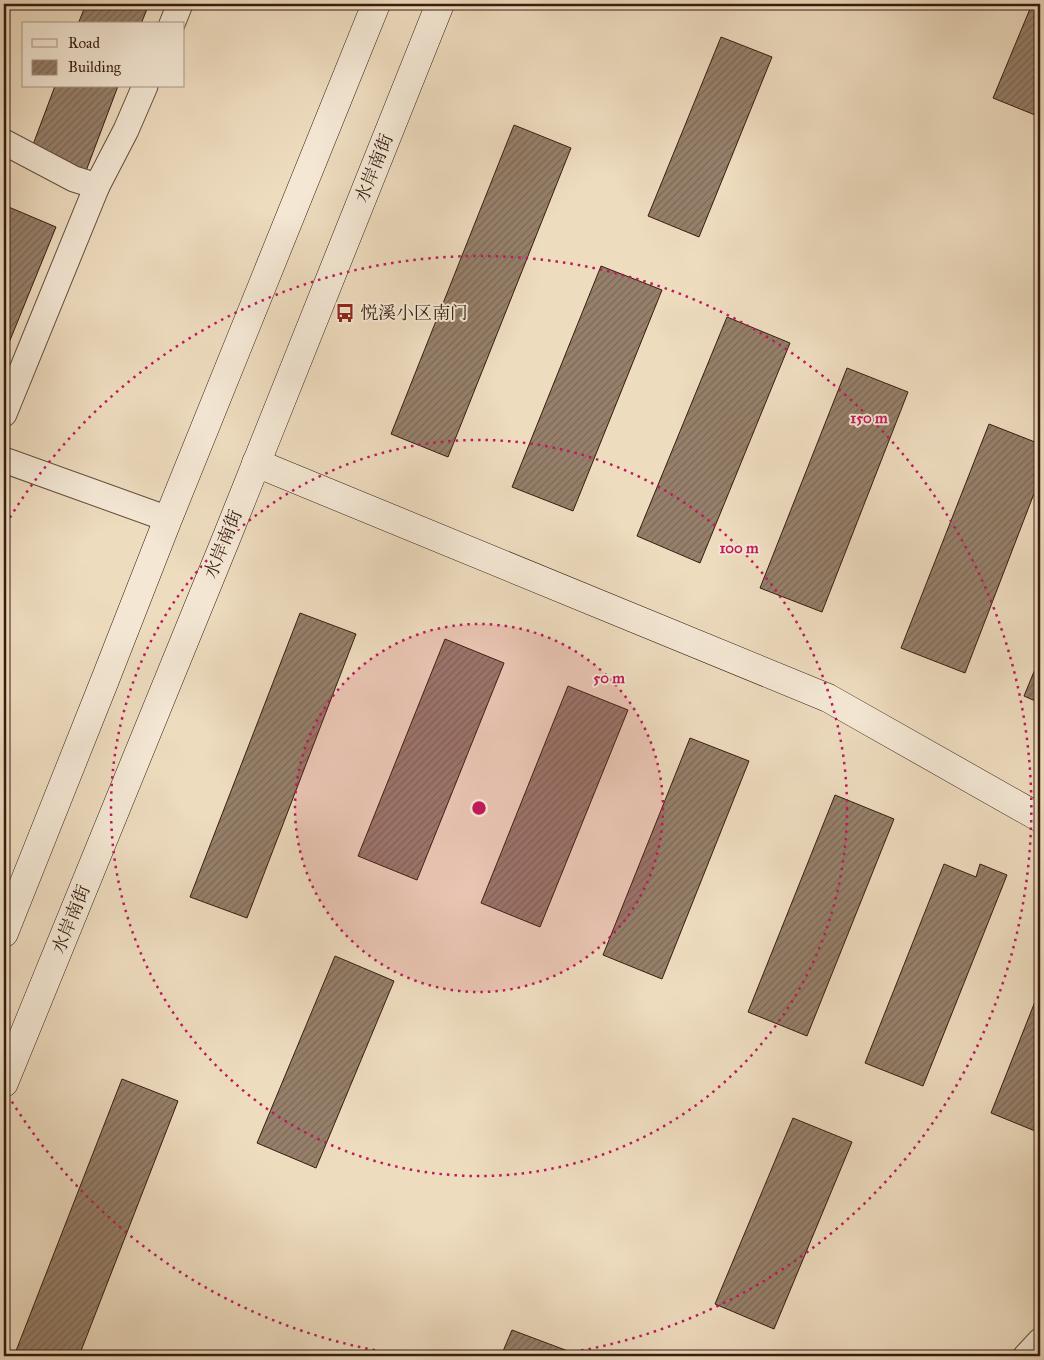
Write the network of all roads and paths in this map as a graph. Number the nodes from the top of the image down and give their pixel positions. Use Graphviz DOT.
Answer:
graph roads {
  1 [pos="180,4"];
  2 [pos="376,4"];
  3 [pos="440,4"];
  4 [pos="173,22"];
  5 [pos="144,88"];
  6 [pos="4,142"];
  7 [pos="97,186"];
  8 [pos="4,414"];
  9 [pos="4,460"];
  10 [pos="256,463"];
  11 [pos="168,519"];
  12 [pos="1040,818"];
  13 [pos="4,933"];
  14 [pos="4,1083"];
  15 [pos="1040,1341"];
  16 [pos="1026,1356"];
  1 -- 4 [label="street"];
  2 -- 11 [label="street"];
  3 -- 10 [label="street, 水岸南街"];
  5 -- 7 [label="street"];
  6 -- 7 [label="street"];
  7 -- 8 [label="street"];
  9 -- 11 [label="street"];
  10 -- 12 [label="street"];
  10 -- 14 [label="street, 水岸南街"];
  11 -- 13 [label="street"];
  15 -- 16 [label="street"];
}
